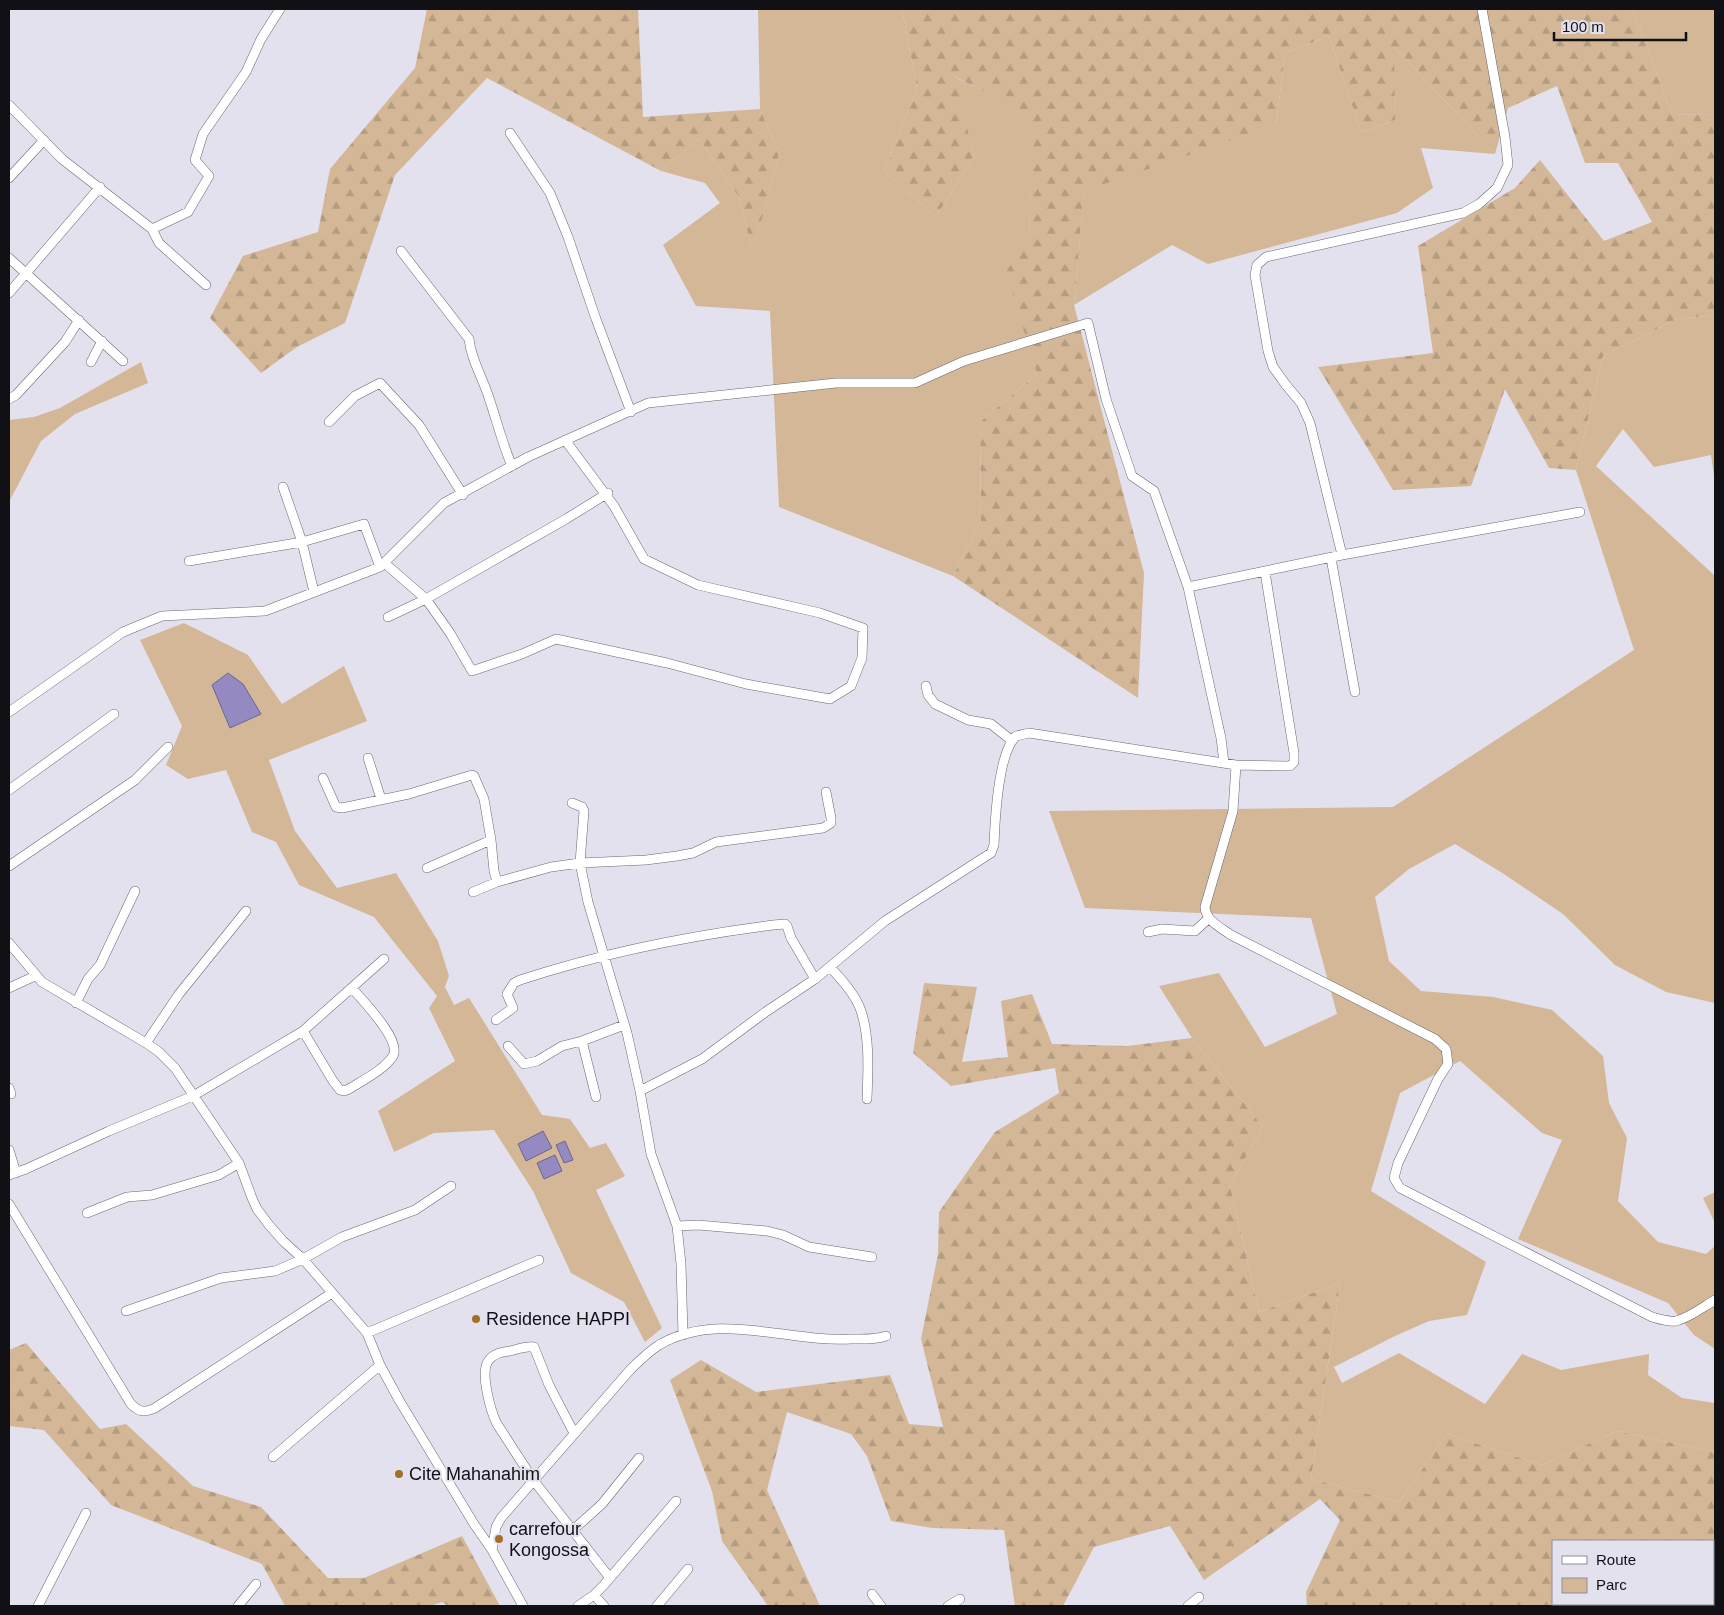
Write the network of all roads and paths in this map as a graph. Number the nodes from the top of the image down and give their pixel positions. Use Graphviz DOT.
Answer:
graph roads {
  1 [pos="280,9"];
  2 [pos="1482,9"];
  3 [pos="9,105"];
  4 [pos="510,134"];
  5 [pos="44,140"];
  6 [pos="9,178"];
  7 [pos="100,187"];
  8 [pos="152,229"];
  9 [pos="401,251"];
  10 [pos="9,258"];
  11 [pos="27,273"];
  12 [pos="206,285"];
  13 [pos="9,293"];
  14 [pos="79,320"];
  15 [pos="102,341"];
  16 [pos="123,361"];
  17 [pos="91,362"];
  18 [pos="9,400"];
  19 [pos="631,411"];
  20 [pos="329,422"];
  21 [pos="565,440"];
  22 [pos="512,466"];
  23 [pos="283,487"];
  24 [pos="463,494"];
  25 [pos="607,494"];
  26 [pos="1580,512"];
  27 [pos="302,542"];
  28 [pos="1342,555"];
  29 [pos="1330,558"];
  30 [pos="190,561"];
  31 [pos="384,567"];
  32 [pos="1265,572"];
  33 [pos="1188,587"];
  34 [pos="314,592"];
  35 [pos="426,599"];
  36 [pos="388,617"];
  37 [pos="926,686"];
  38 [pos="1355,692"];
  39 [pos="9,712"];
  40 [pos="114,714"];
  41 [pos="1011,740"];
  42 [pos="168,747"];
  43 [pos="368,758"];
  44 [pos="1224,763"];
  45 [pos="1236,765"];
  46 [pos="323,778"];
  47 [pos="9,790"];
  48 [pos="826,792"];
  49 [pos="381,799"];
  50 [pos="572,802"];
  51 [pos="491,840"];
  52 [pos="580,864"];
  53 [pos="9,866"];
  54 [pos="427,868"];
  55 [pos="497,882"];
  56 [pos="136,891"];
  57 [pos="474,892"];
  58 [pos="246,911"];
  59 [pos="1209,918"];
  60 [pos="1148,932"];
  61 [pos="9,943"];
  62 [pos="603,956"];
  63 [pos="384,959"];
  64 [pos="830,967"];
  65 [pos="35,976"];
  66 [pos="814,979"];
  67 [pos="9,988"];
  68 [pos="352,988"];
  69 [pos="76,1002"];
  70 [pos="496,1020"];
  71 [pos="624,1025"];
  72 [pos="303,1031"];
  73 [pos="582,1041"];
  74 [pos="146,1043"];
  75 [pos="508,1046"];
  76 [pos="640,1091"];
  77 [pos="193,1096"];
  78 [pos="596,1097"];
  79 [pos="867,1099"];
  80 [pos="9,1150"];
  81 [pos="239,1163"];
  82 [pos="12,1174"];
  83 [pos="451,1186"];
  84 [pos="9,1204"];
  85 [pos="87,1213"];
  86 [pos="677,1226"];
  87 [pos="872,1257"];
  88 [pos="303,1259"];
  89 [pos="539,1260"];
  90 [pos="332,1294"];
  91 [pos="1715,1300"];
  92 [pos="126,1312"];
  93 [pos="367,1333"];
  94 [pos="683,1335"];
  95 [pos="886,1336"];
  96 [pos="380,1365"];
  97 [pos="574,1433"];
  98 [pos="273,1457"];
  99 [pos="639,1458"];
  100 [pos="534,1481"];
  101 [pos="676,1501"];
  102 [pos="86,1513"];
  103 [pos="573,1530"];
  104 [pos="492,1550"];
  105 [pos="688,1569"];
  106 [pos="610,1578"];
  107 [pos="256,1584"];
  108 [pos="872,1594"];
  109 [pos="594,1595"];
  110 [pos="1199,1597"];
  111 [pos="960,1599"];
  112 [pos="38,1606"];
  113 [pos="238,1606"];
  114 [pos="523,1606"];
  115 [pos="578,1606"];
  116 [pos="604,1606"];
  117 [pos="657,1606"];
  118 [pos="881,1606"];
  119 [pos="948,1606"];
  120 [pos="1188,1606"];
  1 -- 8 [label="street"];
  2 -- 28 [label="street"];
  3 -- 5 [label="street"];
  4 -- 19 [label="street"];
  5 -- 6 [label="street"];
  5 -- 7 [label="street"];
  7 -- 8 [label="street"];
  7 -- 11 [label="street"];
  8 -- 12 [label="street"];
  9 -- 22 [label="street"];
  10 -- 11 [label="street"];
  11 -- 13 [label="street"];
  11 -- 14 [label="street"];
  14 -- 15 [label="street"];
  14 -- 18 [label="street"];
  15 -- 16 [label="street"];
  15 -- 17 [label="street"];
  19 -- 21 [label="street"];
  19 -- 33 [label="street"];
  20 -- 24 [label="street"];
  21 -- 22 [label="street"];
  21 -- 25 [label="street"];
  22 -- 24 [label="street"];
  23 -- 27 [label="street"];
  24 -- 31 [label="street"];
  25 -- 35 [label="street"];
  25 -- 35 [label="street"];
  26 -- 28 [label="street"];
  27 -- 30 [label="street"];
  27 -- 31 [label="street"];
  27 -- 34 [label="street"];
  28 -- 29 [label="street"];
  29 -- 32 [label="street"];
  29 -- 38 [label="street"];
  31 -- 34 [label="street"];
  31 -- 35 [label="street"];
  32 -- 33 [label="street"];
  32 -- 45 [label="street"];
  33 -- 44 [label="street"];
  34 -- 39 [label="street"];
  35 -- 36 [label="street"];
  37 -- 41 [label="street"];
  40 -- 47 [label="street"];
  41 -- 44 [label="street"];
  41 -- 64 [label="street"];
  42 -- 53 [label="street"];
  43 -- 49 [label="street"];
  44 -- 45 [label="street"];
  45 -- 59 [label="street"];
  46 -- 49 [label="street"];
  48 -- 52 [label="street"];
  49 -- 51 [label="street"];
  50 -- 52 [label="street"];
  51 -- 54 [label="street"];
  51 -- 55 [label="street"];
  52 -- 55 [label="street"];
  52 -- 62 [label="street"];
  55 -- 57 [label="street"];
  56 -- 69 [label="street"];
  58 -- 74 [label="street"];
  59 -- 60 [label="street"];
  59 -- 91 [label="street"];
  61 -- 65 [label="street"];
  62 -- 66 [label="street"];
  62 -- 70 [label="street"];
  62 -- 71 [label="street"];
  63 -- 68 [label="street"];
  64 -- 66 [label="street"];
  64 -- 79 [label="street"];
  65 -- 67 [label="street"];
  65 -- 69 [label="street"];
  66 -- 76 [label="street"];
  68 -- 72 [label="street"];
  68 -- 72 [label="street"];
  69 -- 74 [label="street"];
  71 -- 73 [label="street"];
  71 -- 76 [label="street"];
  72 -- 77 [label="street"];
  73 -- 75 [label="street"];
  73 -- 78 [label="street"];
  74 -- 77 [label="street"];
  76 -- 86 [label="street"];
  77 -- 81 [label="street"];
  77 -- 82 [label="street"];
  80 -- 82 [label="street"];
  81 -- 85 [label="street"];
  81 -- 88 [label="street"];
  83 -- 88 [label="street"];
  84 -- 90 [label="street"];
  86 -- 87 [label="street"];
  86 -- 94 [label="street"];
  88 -- 90 [label="street"];
  88 -- 92 [label="street"];
  89 -- 93 [label="street"];
  90 -- 93 [label="street"];
  93 -- 96 [label="street"];
  94 -- 95 [label="street"];
  94 -- 97 [label="street"];
  96 -- 98 [label="street"];
  96 -- 104 [label="street"];
  97 -- 100 [label="street"];
  97 -- 100 [label="street"];
  99 -- 103 [label="street"];
  100 -- 103 [label="street"];
  100 -- 104 [label="street"];
  101 -- 106 [label="street"];
  102 -- 112 [label="street"];
  103 -- 106 [label="street"];
  104 -- 114 [label="street"];
  105 -- 117 [label="street"];
  106 -- 109 [label="street"];
  107 -- 113 [label="street"];
  108 -- 118 [label="street"];
  109 -- 115 [label="street"];
  109 -- 116 [label="street"];
  110 -- 120 [label="street"];
  111 -- 119 [label="street"];
}
